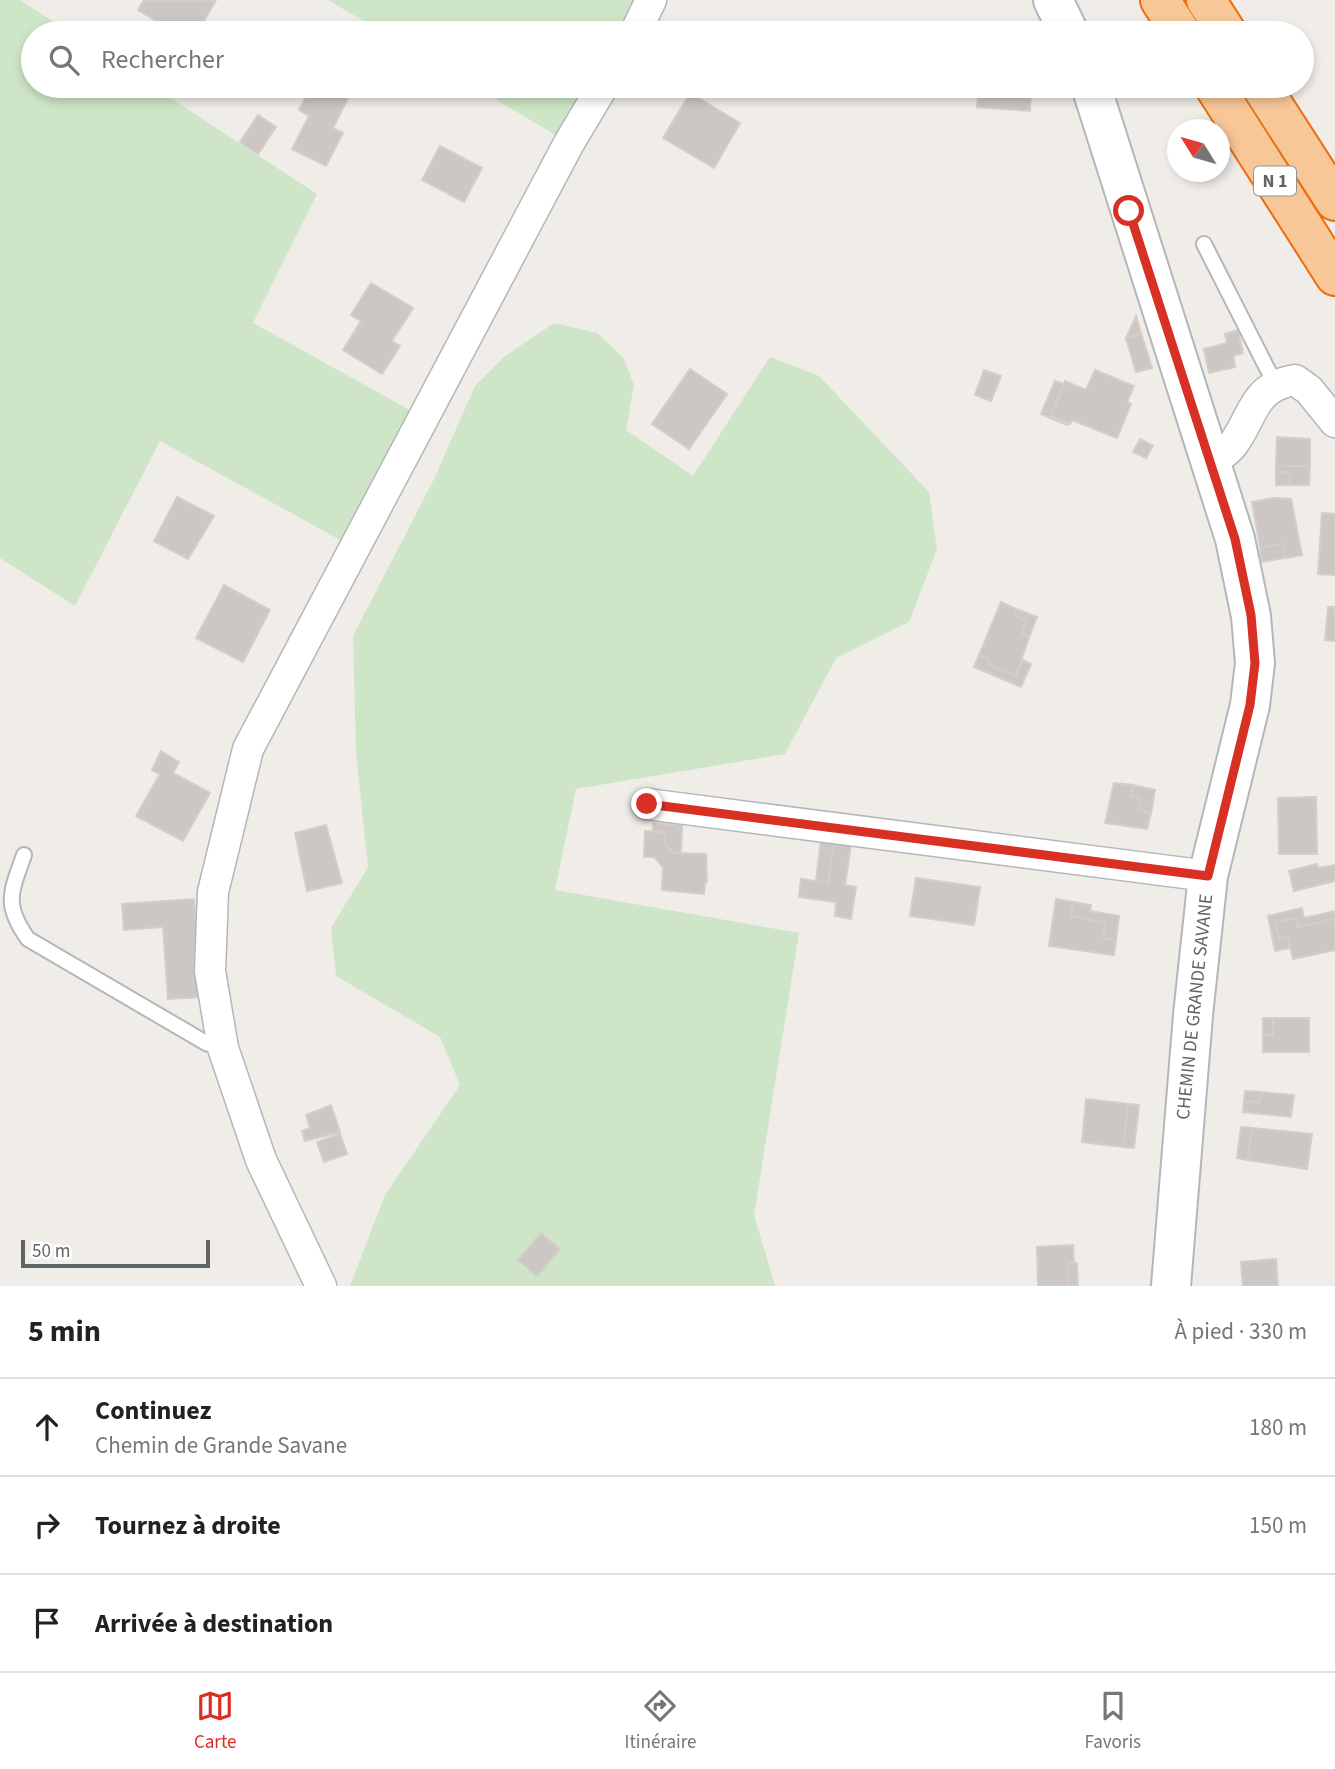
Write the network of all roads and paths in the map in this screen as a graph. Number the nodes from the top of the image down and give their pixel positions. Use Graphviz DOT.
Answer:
graph roads {
  1 [pos="651,0"];
  2 [pos="1053,0"];
  3 [pos="1160,0"];
  4 [pos="1206,0"];
  5 [pos="641,21"];
  6 [pos="1063,21"];
  7 [pos="1173,21"];
  8 [pos="1219,21"];
  9 [pos="596,98"];
  10 [pos="1095,98"];
  11 [pos="1222,98"];
  12 [pos="1269,98"];
  13 [pos="1335,201"];
  14 [pos="1204,244"];
  15 [pos="1335,276"];
  16 [pos="1275,384"];
  17 [pos="1335,422"];
  18 [pos="1209,464"];
  19 [pos="647,804"];
  20 [pos="24,855"];
  21 [pos="1208,876"];
  22 [pos="223,1048"];
  23 [pos="321,1286"];
  24 [pos="1171,1286"];
  1 -- 5 [label="street"];
  2 -- 6 [label="street"];
  3 -- 7 [label="highway"];
  4 -- 8 [label="highway"];
  9 -- 22 [label="street"];
  10 -- 18 [label="street, CHEMIN DE GRANDE SAVANE"];
  11 -- 15 [label="highway, N 1"];
  12 -- 13 [label="highway, N 1"];
  14 -- 16 [label="lane"];
  16 -- 17 [label="street"];
  16 -- 18 [label="street"];
  18 -- 21 [label="street, CHEMIN DE GRANDE SAVANE"];
  19 -- 21 [label="street"];
  20 -- 22 [label="lane"];
  21 -- 24 [label="street, CHEMIN DE GRANDE SAVANE"];
  22 -- 23 [label="street"];
}
